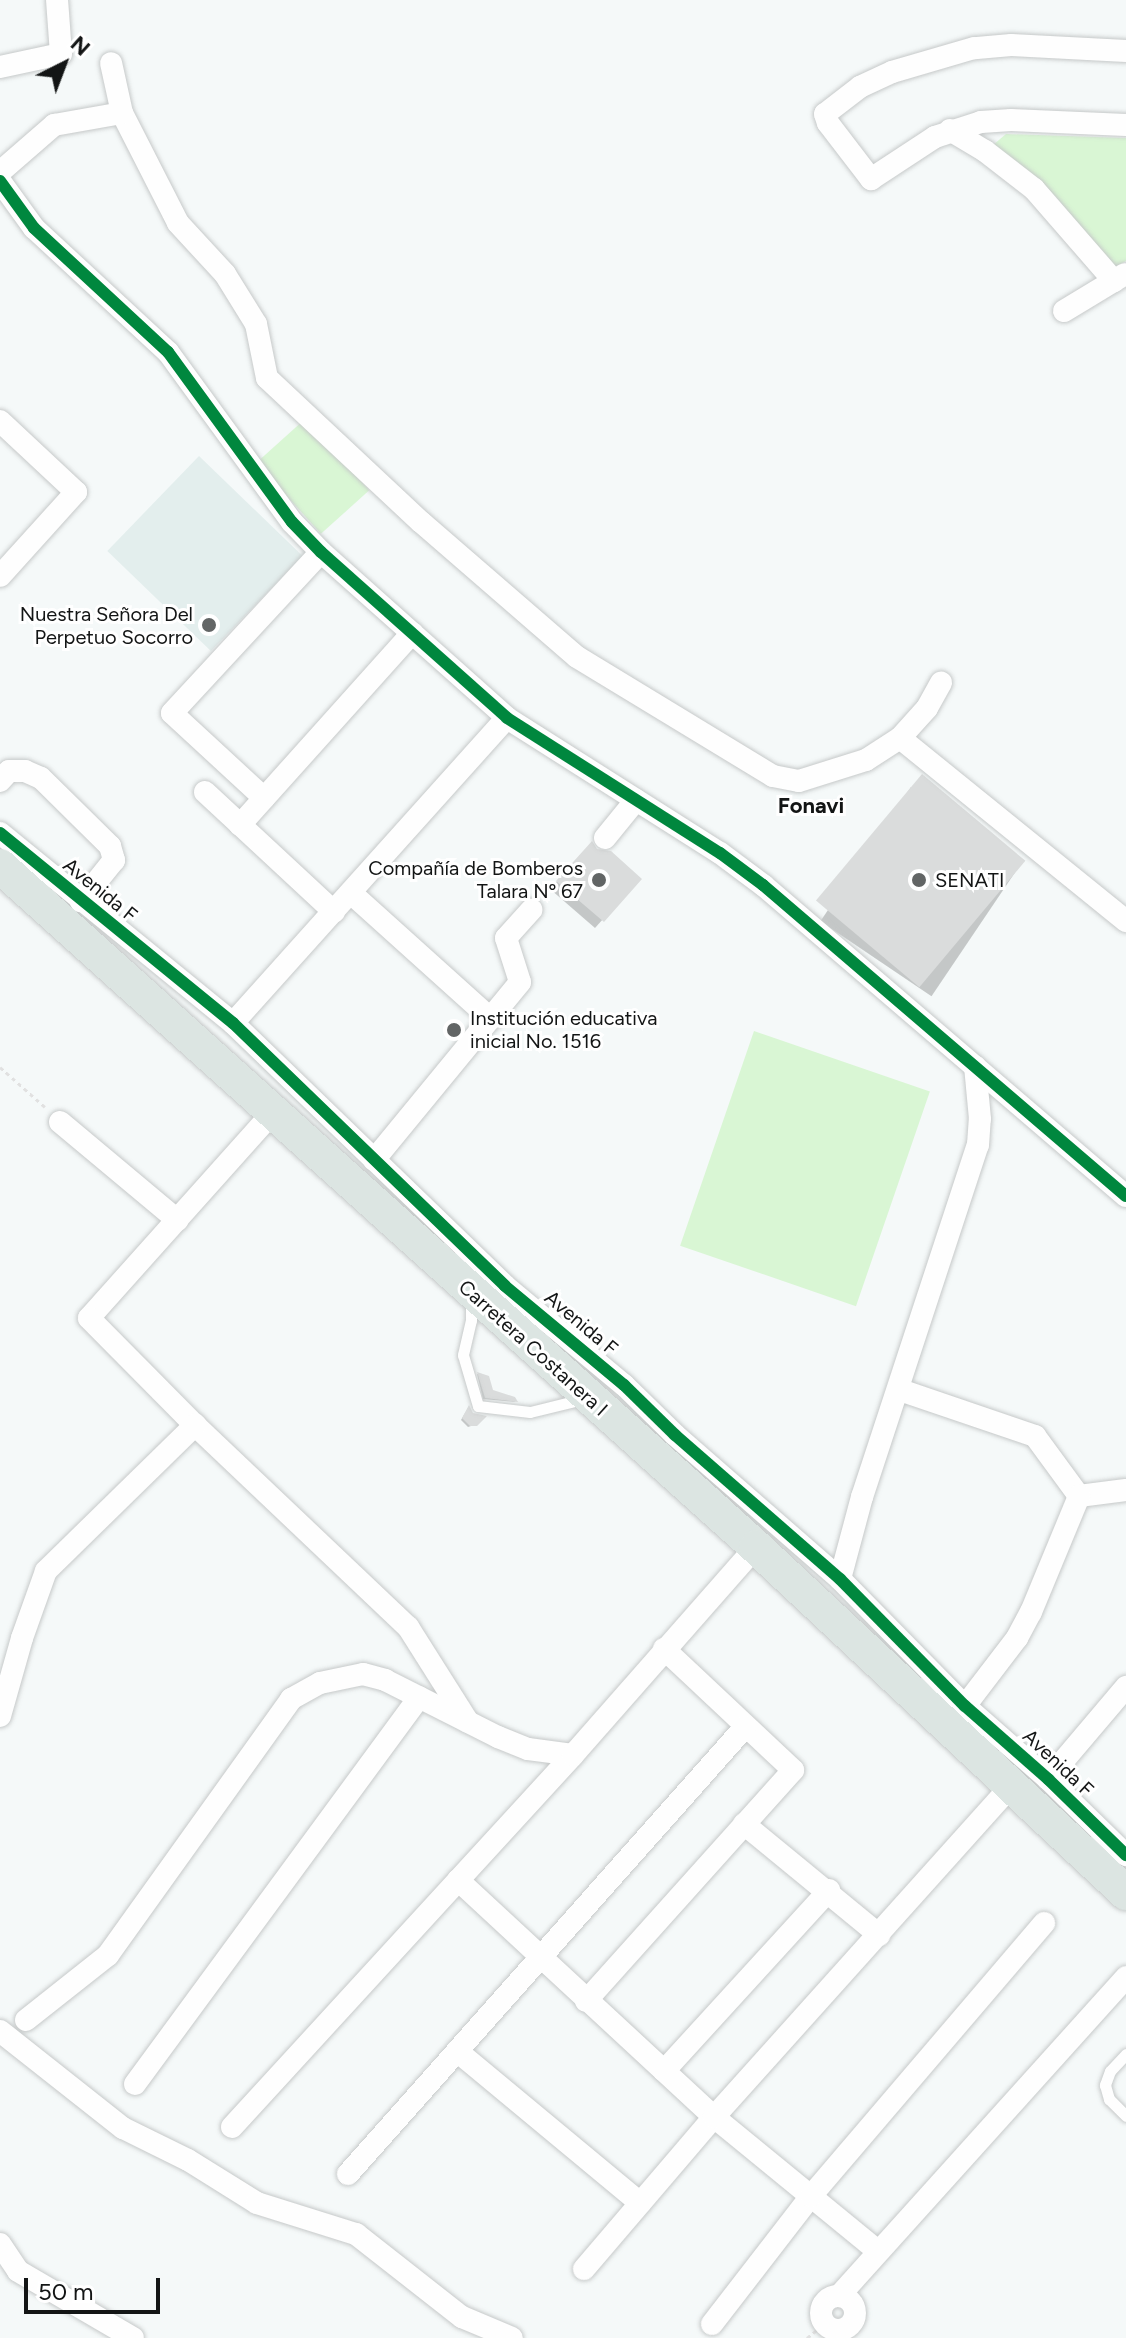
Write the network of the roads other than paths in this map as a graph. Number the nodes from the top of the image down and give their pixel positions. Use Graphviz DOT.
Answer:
graph roads {
  1 [pos="57,0"];
  2 [pos="1126,51"];
  3 [pos="111,63"];
  4 [pos="0,67"];
  5 [pos="122,113"];
  6 [pos="1126,125"];
  7 [pos="950,130"];
  8 [pos="0,172"];
  9 [pos="4,196"];
  10 [pos="1120,277"];
  11 [pos="1064,311"];
  12 [pos="0,421"];
  13 [pos="321,552"];
  14 [pos="0,576"];
  15 [pos="412,633"];
  16 [pos="941,683"];
  17 [pos="507,718"];
  18 [pos="900,738"];
  19 [pos="0,781"];
  20 [pos="205,792"];
  21 [pos="264,798"];
  22 [pos="636,800"];
  23 [pos="240,825"];
  24 [pos="0,833"];
  25 [pos="605,838"];
  26 [pos="0,866"];
  27 [pos="351,893"];
  28 [pos="81,901"];
  29 [pos="531,910"];
  30 [pos="334,912"];
  31 [pos="1126,921"];
  32 [pos="491,1019"];
  33 [pos="233,1023"];
  34 [pos="975,1066"];
  35 [pos="275,1110"];
  36 [pos="60,1122"];
  37 [pos="374,1160"];
  38 [pos="1126,1196"];
  39 [pos="177,1220"];
  40 [pos="471,1293"];
  41 [pos="900,1390"];
  42 [pos="588,1399"];
  43 [pos="195,1425"];
  44 [pos="1126,1490"];
  45 [pos="1079,1496"];
  46 [pos="756,1547"];
  47 [pos="840,1579"];
  48 [pos="664,1649"];
  49 [pos="1126,1687"];
  50 [pos="419,1697"];
  51 [pos="965,1706"];
  52 [pos="0,1716"];
  53 [pos="468,1722"];
  54 [pos="745,1727"];
  55 [pos="573,1755"];
  56 [pos="1048,1779"];
  57 [pos="1010,1787"];
  58 [pos="744,1824"];
  59 [pos="1061,1835"];
  60 [pos="1126,1855"];
  61 [pos="458,1880"];
  62 [pos="829,1890"];
  63 [pos="1126,1893"];
  64 [pos="1126,1916"];
  65 [pos="1044,1923"];
  66 [pos="879,1935"];
  67 [pos="539,1958"];
  68 [pos="1126,1977"];
  69 [pos="586,2001"];
  70 [pos="26,2020"];
  71 [pos="0,2031"];
  72 [pos="457,2051"];
  73 [pos="1126,2054"];
  74 [pos="664,2071"];
  75 [pos="135,2084"];
  76 [pos="1126,2116"];
  77 [pos="714,2117"];
  78 [pos="232,2127"];
  79 [pos="348,2174"];
  80 [pos="811,2196"];
  81 [pos="640,2203"];
  82 [pos="0,2244"];
  83 [pos="878,2251"];
  84 [pos="584,2269"];
  85 [pos="839,2296"];
  86 [pos="712,2324"];
  87 [pos="815,2331"];
  88 [pos="856,2332"];
  89 [pos="133,2338"];
  90 [pos="512,2338"];
  1 -- 4 [label="street"];
  2 -- 7 [label="street"];
  3 -- 5 [label="street"];
  5 -- 8 [label="street"];
  5 -- 18 [label="street"];
  6 -- 7 [label="street"];
  7 -- 10 [label="street"];
  9 -- 13 [label="street"];
  10 -- 11 [label="street"];
  12 -- 14 [label="street"];
  13 -- 15 [label="street"];
  13 -- 21 [label="street"];
  15 -- 17 [label="street"];
  15 -- 21 [label="street"];
  16 -- 18 [label="street"];
  17 -- 22 [label="street"];
  17 -- 27 [label="street"];
  18 -- 31 [label="street"];
  19 -- 28 [label="street"];
  20 -- 23 [label="street"];
  21 -- 23 [label="street"];
  22 -- 25 [label="street"];
  22 -- 34 [label="street"];
  23 -- 30 [label="street"];
  24 -- 28 [label="street, Avenida F"];
  26 -- 35 [label="main road, Carretera Costanera I"];
  27 -- 30 [label="street"];
  27 -- 32 [label="street"];
  28 -- 33 [label="street, Avenida F"];
  29 -- 32 [label="street"];
  30 -- 33 [label="street"];
  32 -- 37 [label="street"];
  33 -- 37 [label="street, Avenida F"];
  34 -- 38 [label="street"];
  34 -- 41 [label="street"];
  35 -- 39 [label="street"];
  35 -- 40 [label="main road, Carretera Costanera I"];
  36 -- 39 [label="street"];
  37 -- 47 [label="street, Avenida F"];
  39 -- 43 [label="street"];
  40 -- 42 [label="main road, Carretera Costanera I"];
  40 -- 42 [label="lane"];
  41 -- 45 [label="street"];
  41 -- 47 [label="street"];
  42 -- 46 [label="main road, Carretera Costanera I"];
  43 -- 52 [label="street"];
  43 -- 53 [label="street"];
  44 -- 45 [label="street"];
  45 -- 51 [label="street"];
  46 -- 48 [label="street"];
  46 -- 57 [label="main road, Carretera Costanera I"];
  47 -- 51 [label="street, Avenida F"];
  48 -- 54 [label="street"];
  48 -- 55 [label="street"];
  49 -- 56 [label="street"];
  50 -- 53 [label="street"];
  50 -- 70 [label="street"];
  50 -- 75 [label="street"];
  51 -- 56 [label="street, Avenida F"];
  53 -- 55 [label="street"];
  54 -- 58 [label="street"];
  54 -- 67 [label="street"];
  55 -- 61 [label="street"];
  56 -- 60 [label="street, Avenida F"];
  57 -- 59 [label="main road, Carretera Costanera I"];
  57 -- 66 [label="street"];
  58 -- 62 [label="street"];
  58 -- 69 [label="street"];
  59 -- 63 [label="main road, Carretera Costanera I"];
  59 -- 64 [label="main road, Carretera Costanera I"];
  61 -- 67 [label="street"];
  61 -- 78 [label="street"];
  62 -- 66 [label="street"];
  62 -- 74 [label="street"];
  65 -- 80 [label="street"];
  66 -- 77 [label="street"];
  67 -- 69 [label="street"];
  67 -- 72 [label="street"];
  68 -- 83 [label="street"];
  69 -- 74 [label="street"];
  71 -- 90 [label="street"];
  72 -- 79 [label="street"];
  72 -- 81 [label="street"];
  73 -- 76 [label="lane"];
  74 -- 77 [label="street"];
  77 -- 80 [label="street"];
  77 -- 81 [label="street"];
  80 -- 83 [label="street"];
  80 -- 86 [label="street"];
  81 -- 84 [label="street"];
  82 -- 89 [label="street"];
  83 -- 85 [label="street"];
  85 -- 87 [label="street"];
  85 -- 88 [label="street"];
  87 -- 88 [label="street"];
}
